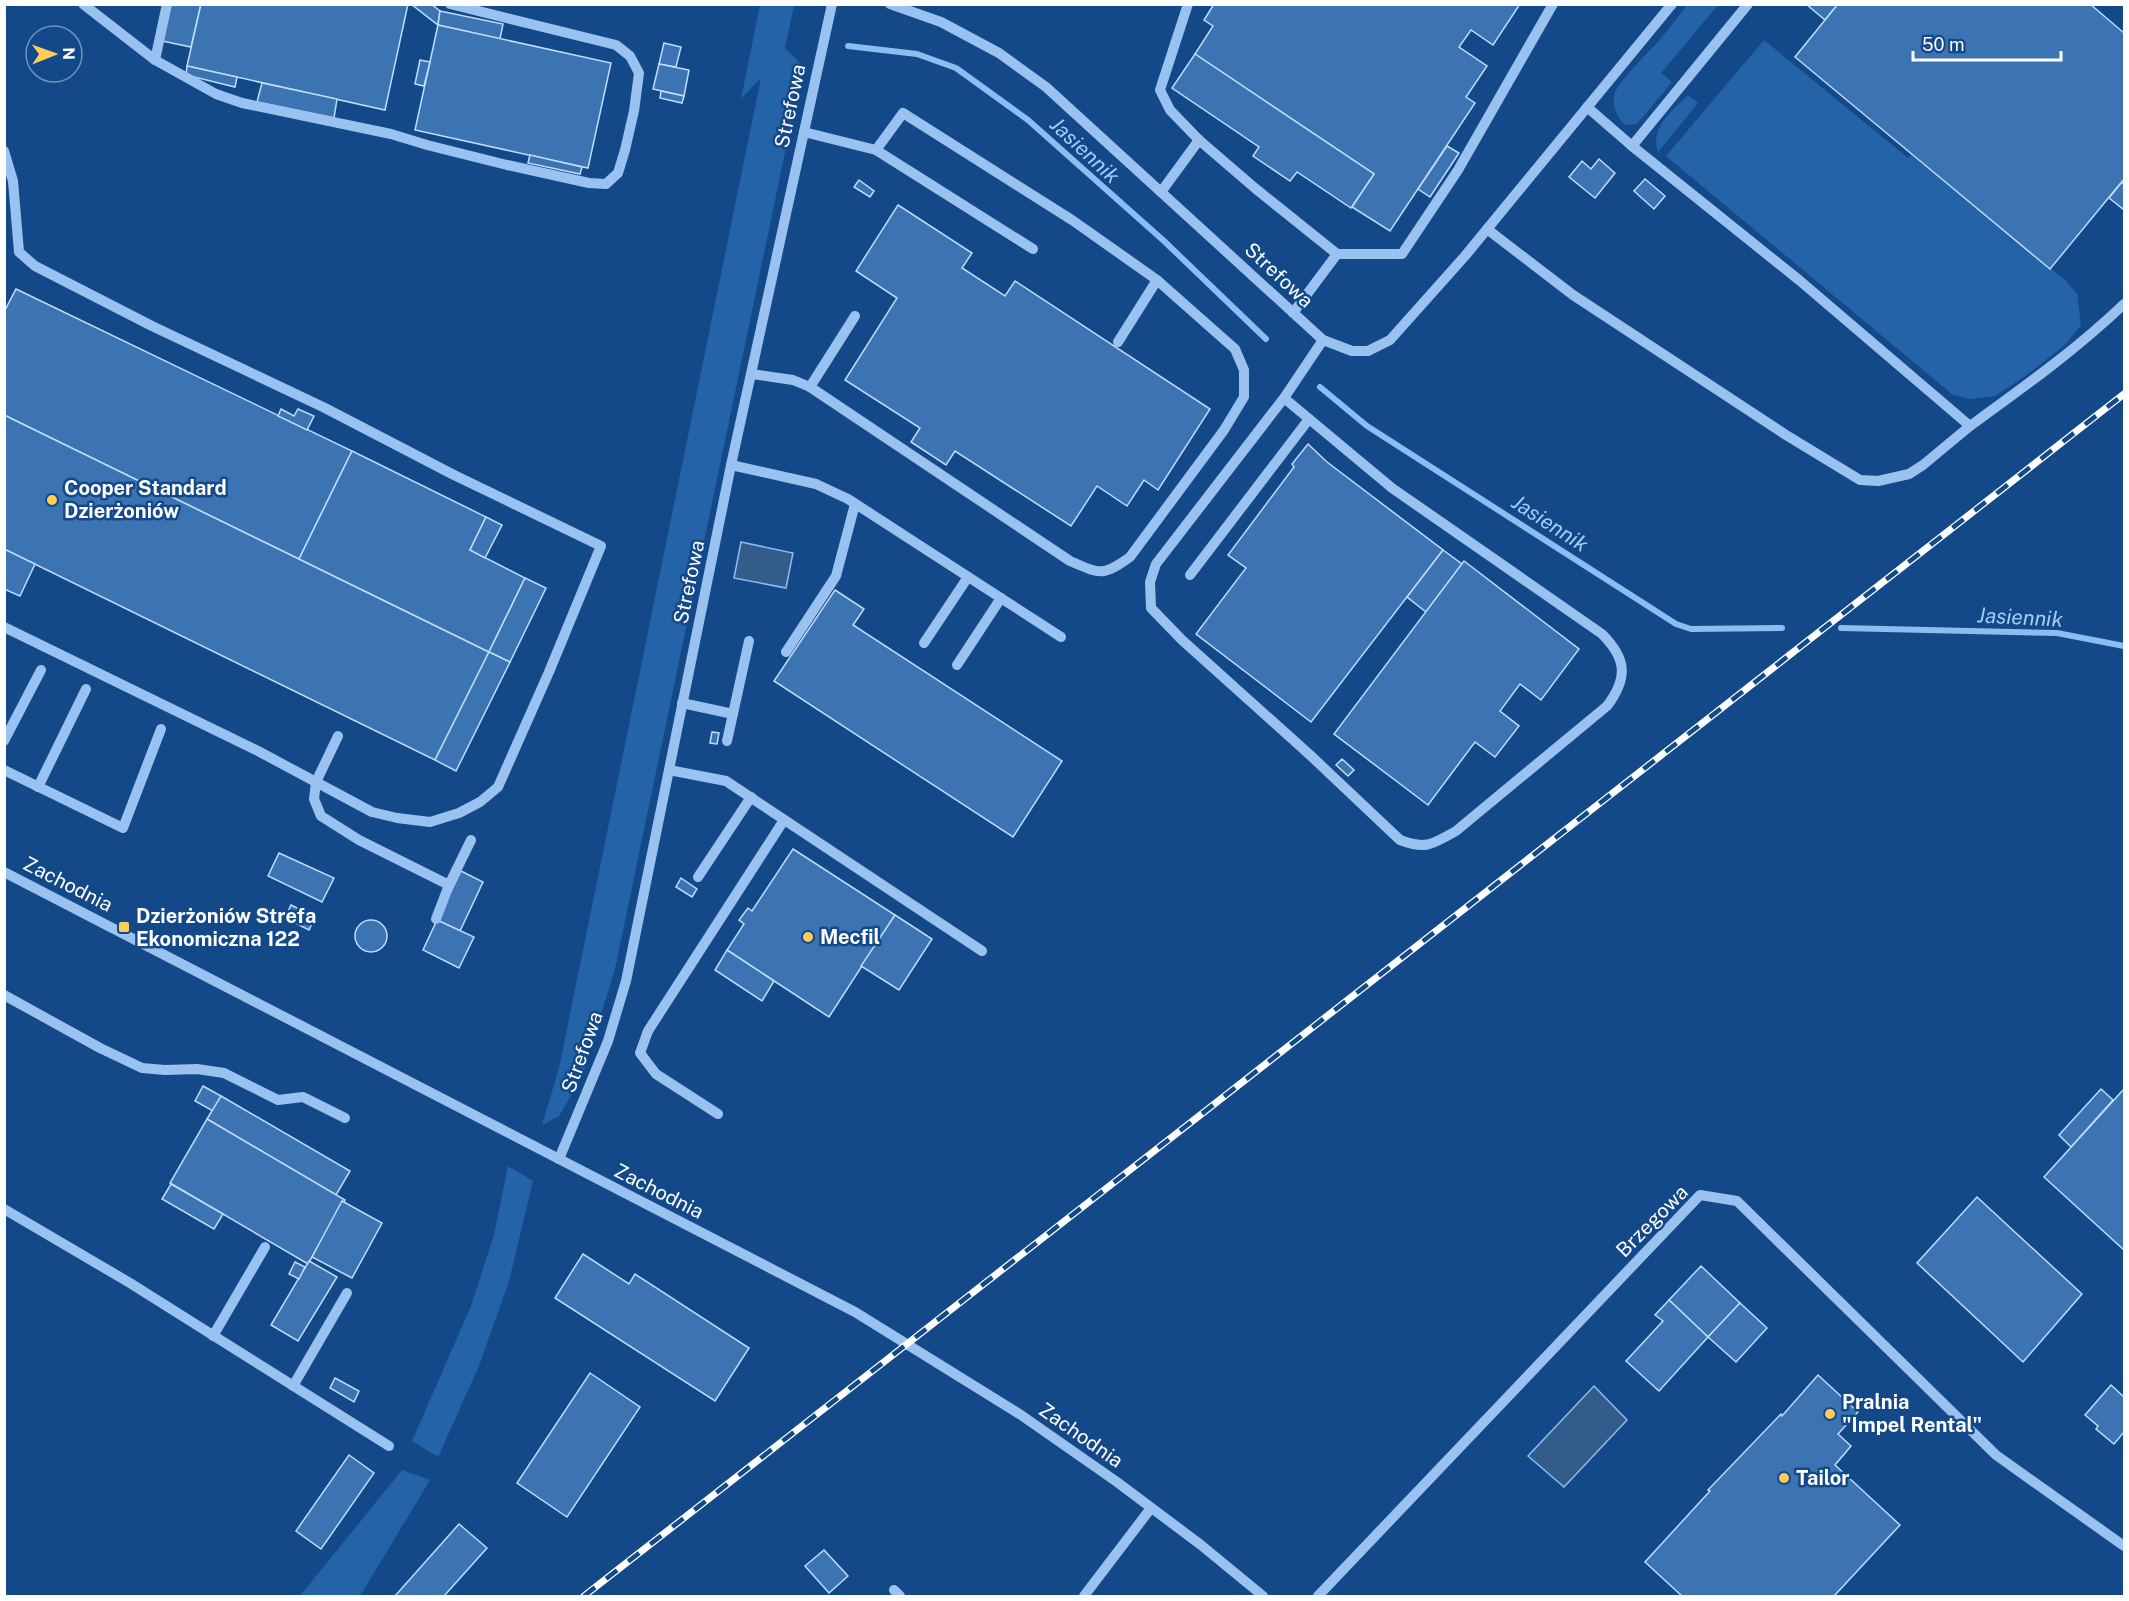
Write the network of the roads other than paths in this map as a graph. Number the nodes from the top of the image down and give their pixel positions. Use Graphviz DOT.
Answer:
graph roads {
  1 [pos="83,4"];
  2 [pos="167,4"];
  3 [pos="450,4"];
  4 [pos="832,4"];
  5 [pos="890,4"];
  6 [pos="1188,4"];
  7 [pos="1553,4"];
  8 [pos="1672,4"];
  9 [pos="1748,4"];
  10 [pos="155,60"];
  11 [pos="1587,107"];
  12 [pos="804,132"];
  13 [pos="1199,140"];
  14 [pos="1632,146"];
  15 [pos="876,150"];
  16 [pos="4,151"];
  17 [pos="1161,192"];
  18 [pos="1487,229"];
  19 [pos="1034,249"];
  20 [pos="1337,254"];
  21 [pos="1157,280"];
  22 [pos="2124,304"];
  23 [pos="1293,313"];
  24 [pos="855,316"];
  25 [pos="1323,340"];
  26 [pos="1118,342"];
  27 [pos="752,374"];
  28 [pos="810,387"];
  29 [pos="1284,398"];
  30 [pos="1308,419"];
  31 [pos="1970,426"];
  32 [pos="731,465"];
  33 [pos="855,504"];
  34 [pos="1190,574"];
  35 [pos="968,577"];
  36 [pos="1002,598"];
  37 [pos="4,627"];
  38 [pos="1061,637"];
  39 [pos="749,641"];
  40 [pos="924,643"];
  41 [pos="786,652"];
  42 [pos="957,665"];
  43 [pos="41,670"];
  44 [pos="86,689"];
  45 [pos="682,703"];
  46 [pos="733,714"];
  47 [pos="161,729"];
  48 [pos="338,736"];
  49 [pos="4,741"];
  50 [pos="727,741"];
  51 [pos="4,770"];
  52 [pos="669,770"];
  53 [pos="316,782"];
  54 [pos="38,787"];
  55 [pos="751,798"];
  56 [pos="784,820"];
  57 [pos="471,840"];
  58 [pos="4,872"];
  59 [pos="698,877"];
  60 [pos="449,885"];
  61 [pos="436,919"];
  62 [pos="982,951"];
  63 [pos="4,995"];
  64 [pos="718,1114"];
  65 [pos="345,1119"];
  66 [pos="559,1159"];
  67 [pos="4,1209"];
  68 [pos="265,1247"];
  69 [pos="347,1293"];
  70 [pos="213,1336"];
  71 [pos="293,1386"];
  72 [pos="389,1446"];
  73 [pos="1151,1508"];
  74 [pos="2124,1546"];
  75 [pos="1084,1596"];
  76 [pos="1263,1596"];
  77 [pos="1318,1596"];
  1 -- 10 [label="street"];
  2 -- 10 [label="street"];
  3 -- 10 [label="street"];
  4 -- 12 [label="street, Strefowa"];
  5 -- 17 [label="street, Strefowa"];
  6 -- 13 [label="street"];
  7 -- 20 [label="street"];
  8 -- 11 [label="street, Strefowa"];
  9 -- 14 [label="street"];
  11 -- 14 [label="street"];
  11 -- 18 [label="street, Strefowa"];
  12 -- 15 [label="street"];
  12 -- 27 [label="street, Strefowa"];
  13 -- 17 [label="street"];
  13 -- 20 [label="street"];
  14 -- 31 [label="street"];
  15 -- 19 [label="street"];
  15 -- 21 [label="street"];
  16 -- 53 [label="street"];
  17 -- 23 [label="street, Strefowa"];
  18 -- 25 [label="street, Strefowa"];
  18 -- 31 [label="street"];
  20 -- 23 [label="street"];
  21 -- 26 [label="street"];
  21 -- 28 [label="street"];
  22 -- 31 [label="street"];
  23 -- 25 [label="street, Strefowa"];
  24 -- 28 [label="street"];
  25 -- 29 [label="street"];
  27 -- 28 [label="street"];
  27 -- 32 [label="street, Strefowa"];
  29 -- 30 [label="street"];
  29 -- 30 [label="street"];
  30 -- 34 [label="street"];
  32 -- 33 [label="street"];
  32 -- 45 [label="street, Strefowa"];
  33 -- 35 [label="street"];
  33 -- 41 [label="street"];
  35 -- 36 [label="street"];
  35 -- 40 [label="street"];
  36 -- 38 [label="street"];
  36 -- 42 [label="street"];
  37 -- 53 [label="street"];
  39 -- 46 [label="street"];
  43 -- 49 [label="street"];
  44 -- 54 [label="street"];
  45 -- 46 [label="street"];
  45 -- 52 [label="street, Strefowa"];
  46 -- 50 [label="street"];
  47 -- 54 [label="street"];
  48 -- 53 [label="street"];
  51 -- 54 [label="street"];
  52 -- 55 [label="street"];
  52 -- 66 [label="street, Strefowa"];
  53 -- 60 [label="street"];
  55 -- 56 [label="street"];
  55 -- 59 [label="street"];
  56 -- 62 [label="street"];
  56 -- 64 [label="street"];
  57 -- 60 [label="street"];
  58 -- 66 [label="street, Zachodnia"];
  60 -- 61 [label="street"];
  63 -- 65 [label="street"];
  66 -- 73 [label="street, Zachodnia"];
  67 -- 70 [label="street"];
  68 -- 70 [label="street"];
  69 -- 71 [label="street"];
  70 -- 71 [label="street"];
  71 -- 72 [label="street"];
  73 -- 75 [label="street"];
  73 -- 76 [label="street, Zachodnia"];
  74 -- 77 [label="street, Brzegowa"];
}
